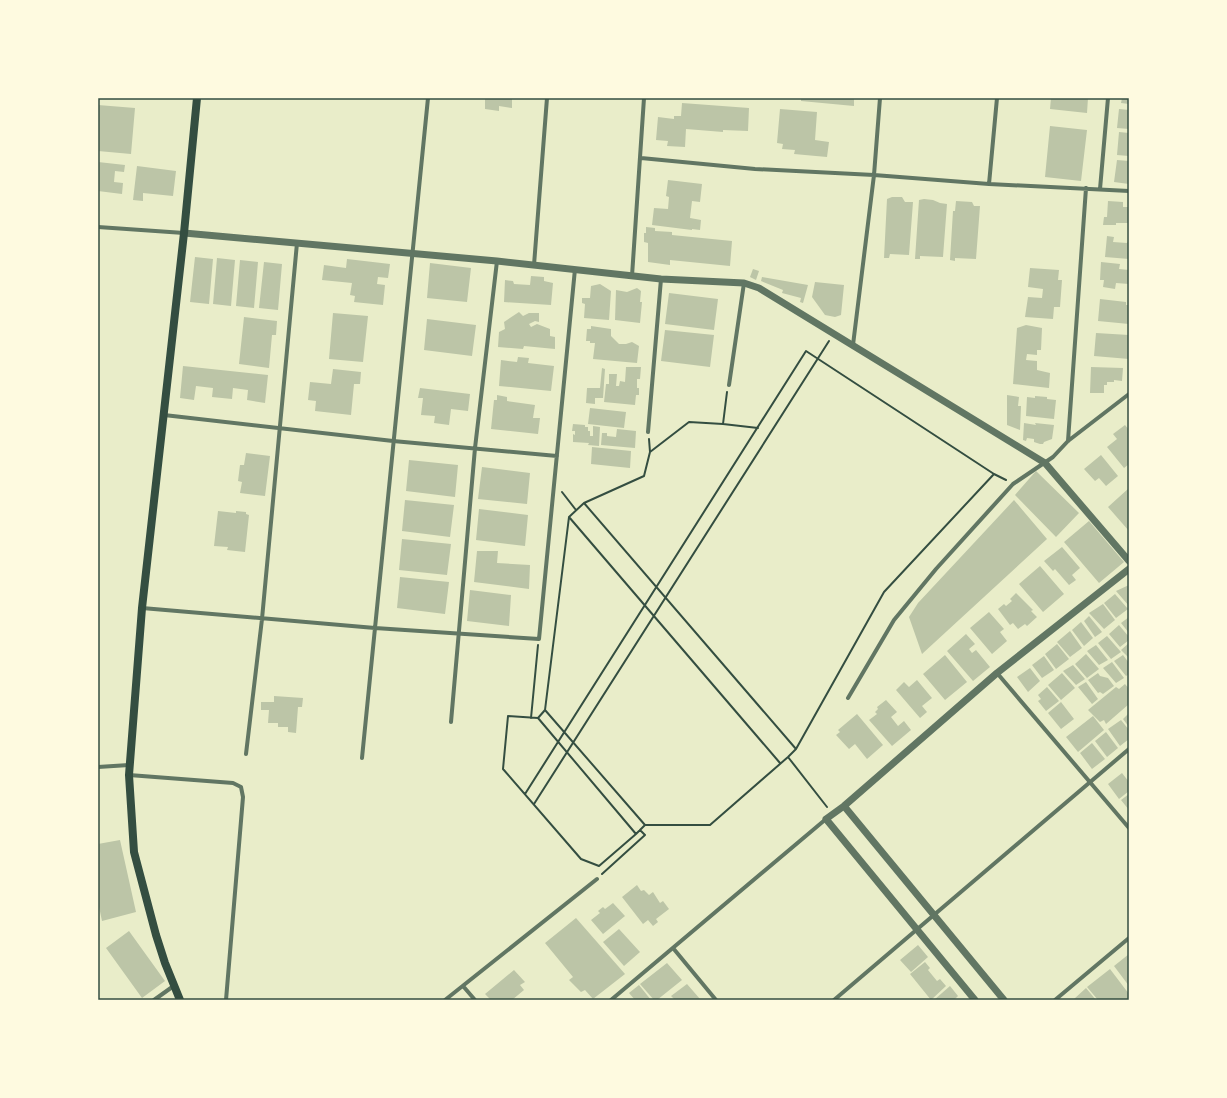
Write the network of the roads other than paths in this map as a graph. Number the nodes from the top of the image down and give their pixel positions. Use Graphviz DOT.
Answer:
graph roads {
  1 [pos="197,98"];
  2 [pos="428,98"];
  3 [pos="547,98"];
  4 [pos="644,98"];
  5 [pos="880,98"];
  6 [pos="997,98"];
  7 [pos="1108,98"];
  8 [pos="641,158"];
  9 [pos="874,175"];
  10 [pos="989,184"];
  11 [pos="1086,188"];
  12 [pos="1100,189"];
  13 [pos="1129,191"];
  14 [pos="98,227"];
  15 [pos="184,233"];
  16 [pos="297,243"];
  17 [pos="413,253"];
  18 [pos="497,261"];
  19 [pos="534,264"];
  20 [pos="575,269"];
  21 [pos="632,276"];
  22 [pos="661,280"];
  23 [pos="744,284"];
  24 [pos="853,345"];
  25 [pos="728,385"];
  26 [pos="1129,394"];
  27 [pos="163,415"];
  28 [pos="279,428"];
  29 [pos="648,432"];
  30 [pos="393,441"];
  31 [pos="1068,441"];
  32 [pos="475,448"];
  33 [pos="557,456"];
  34 [pos="1045,463"];
  35 [pos="1129,561"];
  36 [pos="1129,569"];
  37 [pos="142,608"];
  38 [pos="262,619"];
  39 [pos="375,628"];
  40 [pos="458,634"];
  41 [pos="998,673"];
  42 [pos="848,698"];
  43 [pos="451,722"];
  44 [pos="1129,749"];
  45 [pos="246,754"];
  46 [pos="362,758"];
  47 [pos="129,765"];
  48 [pos="98,767"];
  49 [pos="129,775"];
  50 [pos="1090,782"];
  51 [pos="844,806"];
  52 [pos="826,819"];
  53 [pos="1129,828"];
  54 [pos="597,879"];
  55 [pos="934,915"];
  56 [pos="917,929"];
  57 [pos="1129,938"];
  58 [pos="673,948"];
  59 [pos="175,985"];
  60 [pos="463,986"];
  61 [pos="154,1000"];
  62 [pos="180,1000"];
  63 [pos="226,1000"];
  64 [pos="445,1000"];
  65 [pos="475,1000"];
  66 [pos="611,1000"];
  67 [pos="716,1000"];
  68 [pos="834,1000"];
  69 [pos="975,1000"];
  70 [pos="1004,1000"];
  71 [pos="1055,1000"];
  1 -- 15 [label="main road"];
  2 -- 17 [label="street"];
  3 -- 19 [label="street"];
  4 -- 8 [label="street"];
  5 -- 9 [label="street"];
  6 -- 10 [label="street"];
  7 -- 12 [label="street"];
  8 -- 9 [label="street"];
  8 -- 21 [label="street"];
  9 -- 10 [label="street"];
  9 -- 24 [label="street"];
  10 -- 11 [label="street"];
  11 -- 12 [label="street"];
  11 -- 31 [label="street"];
  12 -- 13 [label="street"];
  14 -- 15 [label="street"];
  15 -- 16 [label="street"];
  15 -- 27 [label="main road"];
  16 -- 17 [label="street"];
  16 -- 28 [label="street"];
  17 -- 18 [label="street"];
  17 -- 30 [label="street"];
  18 -- 19 [label="street"];
  18 -- 32 [label="street"];
  19 -- 20 [label="street"];
  20 -- 21 [label="street"];
  20 -- 33 [label="street"];
  21 -- 22 [label="street"];
  22 -- 23 [label="street"];
  22 -- 29 [label="street"];
  23 -- 24 [label="street"];
  23 -- 25 [label="street"];
  24 -- 34 [label="street"];
  26 -- 31 [label="street"];
  27 -- 28 [label="street"];
  27 -- 37 [label="main road"];
  28 -- 30 [label="street"];
  28 -- 38 [label="street"];
  30 -- 32 [label="street"];
  30 -- 39 [label="street"];
  31 -- 34 [label="street"];
  32 -- 33 [label="street"];
  32 -- 40 [label="street"];
  33 -- 40 [label="street"];
  34 -- 35 [label="street"];
  34 -- 42 [label="street"];
  36 -- 41 [label="street"];
  37 -- 38 [label="street"];
  37 -- 47 [label="main road"];
  38 -- 39 [label="street"];
  38 -- 45 [label="street"];
  39 -- 40 [label="street"];
  39 -- 46 [label="street"];
  40 -- 43 [label="street"];
  41 -- 50 [label="street"];
  41 -- 51 [label="street"];
  44 -- 50 [label="street"];
  47 -- 48 [label="street"];
  47 -- 49 [label="main road"];
  49 -- 59 [label="main road"];
  49 -- 63 [label="street"];
  50 -- 53 [label="street"];
  50 -- 55 [label="street"];
  51 -- 52 [label="street"];
  51 -- 55 [label="street"];
  52 -- 56 [label="street"];
  52 -- 58 [label="street"];
  54 -- 60 [label="street"];
  55 -- 56 [label="street"];
  55 -- 70 [label="street"];
  56 -- 68 [label="street"];
  56 -- 69 [label="street"];
  57 -- 71 [label="street"];
  58 -- 66 [label="street"];
  58 -- 67 [label="street"];
  59 -- 61 [label="street"];
  59 -- 62 [label="main road"];
  60 -- 64 [label="street"];
  60 -- 65 [label="street"];
}
